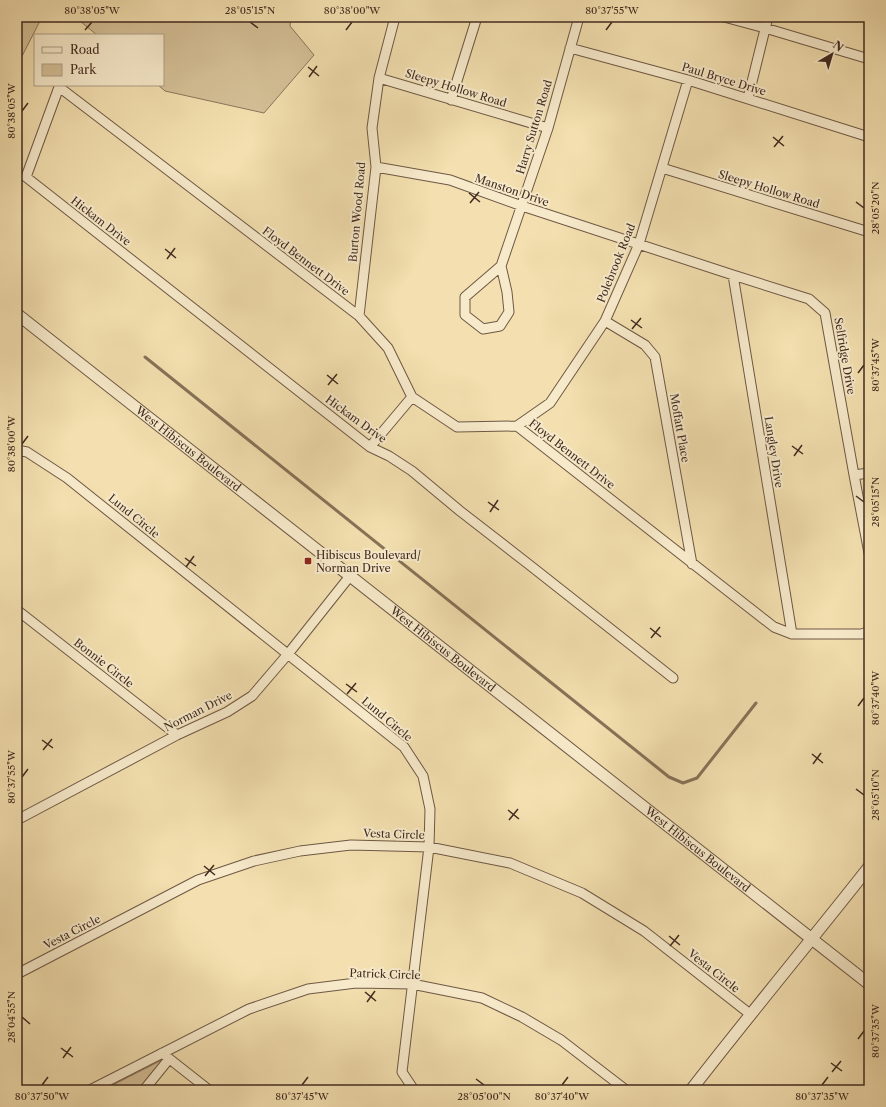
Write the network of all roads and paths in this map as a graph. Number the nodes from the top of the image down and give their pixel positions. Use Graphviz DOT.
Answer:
graph roads {
  1 [pos="395,17"];
  2 [pos="477,17"];
  3 [pos="579,17"];
  4 [pos="724,17"];
  5 [pos="768,17"];
  6 [pos="765,28"];
  7 [pos="570,48"];
  8 [pos="869,59"];
  9 [pos="379,78"];
  10 [pos="688,80"];
  11 [pos="59,87"];
  12 [pos="748,98"];
  13 [pos="451,100"];
  14 [pos="548,128"];
  15 [pos="869,137"];
  16 [pos="376,167"];
  17 [pos="662,168"];
  18 [pos="522,206"];
  19 [pos="869,232"];
  20 [pos="639,244"];
  21 [pos="501,266"];
  22 [pos="733,275"];
  23 [pos="17,314"];
  24 [pos="359,316"];
  25 [pos="605,321"];
  26 [pos="412,397"];
  27 [pos="517,426"];
  28 [pos="370,447"];
  29 [pos="17,450"];
  30 [pos="869,473"];
  31 [pos="854,476"];
  32 [pos="869,553"];
  33 [pos="692,564"];
  34 [pos="350,576"];
  35 [pos="17,610"];
  36 [pos="869,631"];
  37 [pos="792,634"];
  38 [pos="288,654"];
  39 [pos="672,678"];
  40 [pos="177,735"];
  41 [pos="17,820"];
  42 [pos="429,847"];
  43 [pos="869,867"];
  44 [pos="813,939"];
  45 [pos="17,974"];
  46 [pos="412,984"];
  47 [pos="869,984"];
  48 [pos="750,1014"];
  49 [pos="165,1056"];
  50 [pos="90,1090"];
  51 [pos="144,1090"];
  52 [pos="209,1090"];
  53 [pos="414,1090"];
  54 [pos="626,1090"];
  55 [pos="691,1090"];
  1 -- 9 [label="street, Burton Wood Road"];
  2 -- 13 [label="street"];
  3 -- 7 [label="street, Harry Sutton Road"];
  4 -- 6 [label="street"];
  5 -- 6 [label="street"];
  6 -- 8 [label="street"];
  6 -- 12 [label="street"];
  7 -- 10 [label="street, Paul Bryce Drive"];
  7 -- 14 [label="street, Harry Sutton Road"];
  9 -- 13 [label="street, Sleepy Hollow Road"];
  9 -- 16 [label="street, Burton Wood Road"];
  10 -- 12 [label="street, Paul Bryce Drive"];
  10 -- 17 [label="street, Polebrook Road"];
  11 -- 24 [label="street, Floyd Bennett Drive"];
  11 -- 28 [label="street, Hickam Drive"];
  12 -- 15 [label="street, Paul Bryce Drive"];
  13 -- 14 [label="street, Sleepy Hollow Road"];
  14 -- 18 [label="street, Harry Sutton Road"];
  16 -- 18 [label="street, Manston Drive"];
  16 -- 24 [label="street, Burton Wood Road"];
  17 -- 19 [label="street, Sleepy Hollow Road"];
  17 -- 20 [label="street, Polebrook Road"];
  18 -- 20 [label="street, Manston Drive"];
  18 -- 21 [label="street, Harry Sutton Road"];
  20 -- 22 [label="street, Selfridge Drive"];
  20 -- 25 [label="street, Polebrook Road"];
  21 -- 21 [label="street, Harry Sutton Road"];
  22 -- 31 [label="street, Selfridge Drive"];
  22 -- 37 [label="street, Langley Drive"];
  23 -- 34 [label="street, West Hibiscus Boulevard"];
  24 -- 26 [label="street, Floyd Bennett Drive"];
  25 -- 27 [label="street, Polebrook Road"];
  25 -- 33 [label="street, Moffatt Place"];
  26 -- 27 [label="street, Floyd Bennett Drive"];
  26 -- 28 [label="street"];
  27 -- 33 [label="street, Floyd Bennett Drive"];
  28 -- 39 [label="street, Hickam Drive"];
  29 -- 38 [label="street, Lund Circle"];
  30 -- 31 [label="street"];
  31 -- 32 [label="street, Selfridge Drive"];
  33 -- 37 [label="street, Floyd Bennett Drive"];
  34 -- 38 [label="street, Norman Drive"];
  34 -- 44 [label="street, West Hibiscus Boulevard"];
  35 -- 40 [label="street, Bonnie Circle"];
  36 -- 37 [label="street, Floyd Bennett Drive"];
  38 -- 40 [label="street, Norman Drive"];
  38 -- 42 [label="street, Lund Circle"];
  40 -- 41 [label="street, Norman Drive"];
  42 -- 45 [label="street, Vesta Circle"];
  42 -- 46 [label="street, Lund Circle"];
  42 -- 48 [label="street, Vesta Circle"];
  43 -- 44 [label="street"];
  44 -- 47 [label="street, West Hibiscus Boulevard"];
  44 -- 48 [label="street"];
  46 -- 49 [label="street, Patrick Circle"];
  46 -- 53 [label="street, Lund Circle"];
  46 -- 54 [label="street, Patrick Circle"];
  48 -- 55 [label="street"];
  49 -- 50 [label="street, Patrick Circle"];
  49 -- 51 [label="street"];
  49 -- 52 [label="street"];
}
